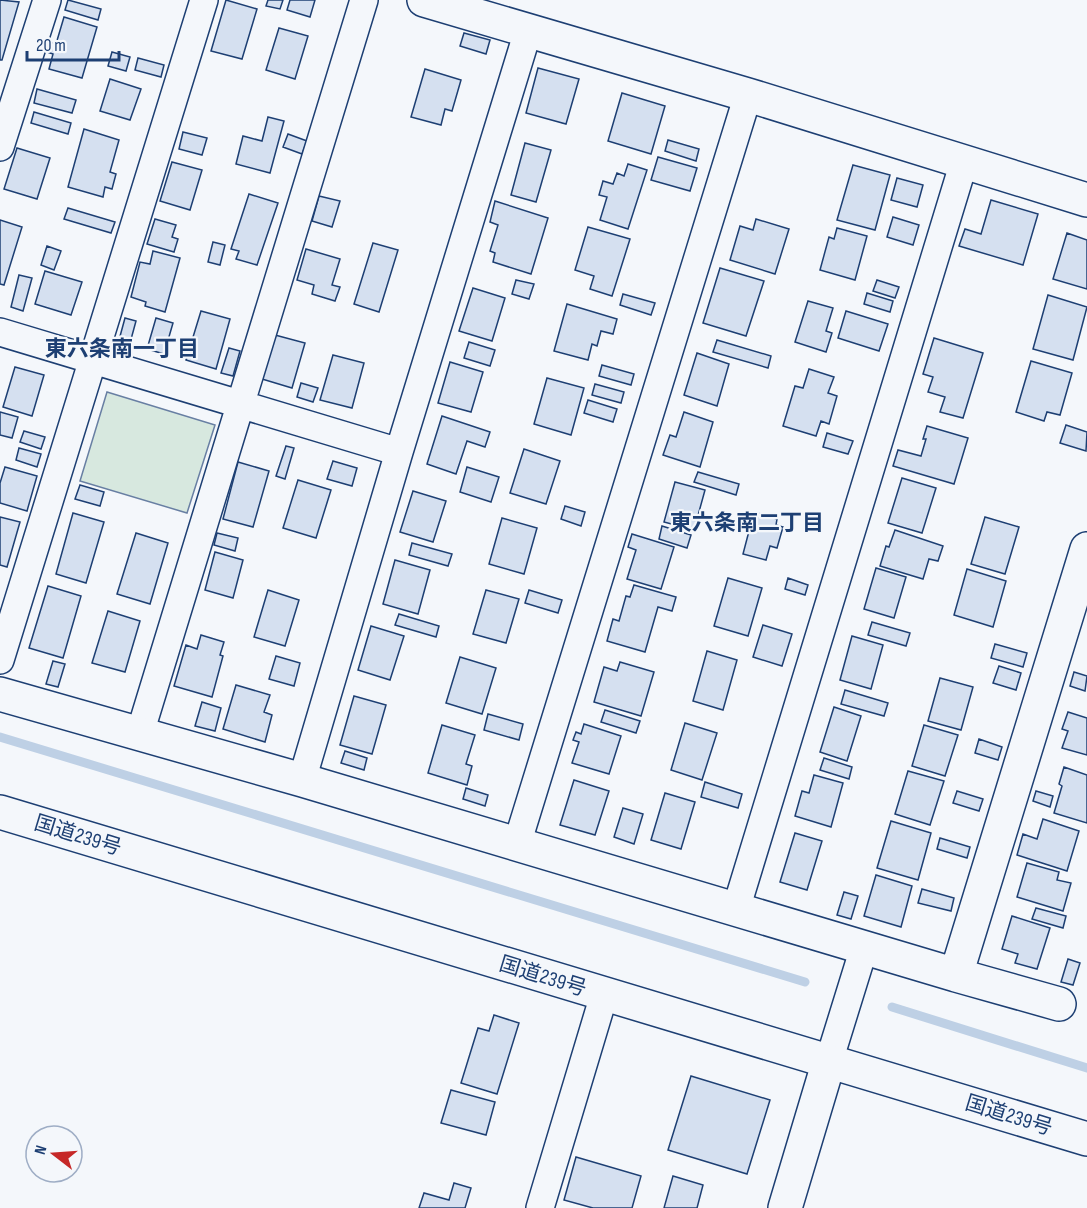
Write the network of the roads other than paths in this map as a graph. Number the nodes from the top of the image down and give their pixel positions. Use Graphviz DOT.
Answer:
graph roads {
  1 [pos="46,0"];
  2 [pos="204,0"];
  3 [pos="364,0"];
  4 [pos="424,0"];
  5 [pos="528,31"];
  6 [pos="748,95"];
  7 [pos="0,147"];
  8 [pos="963,162"];
  9 [pos="1087,200"];
  10 [pos="0,332"];
  11 [pos="93,360"];
  12 [pos="241,404"];
  13 [pos="399,452"];
  14 [pos="1087,549"];
  15 [pos="0,660"];
  16 [pos="0,694"];
  17 [pos="140,734"];
  18 [pos="302,780"];
  19 [pos="0,812"];
  20 [pos="517,844"];
  21 [pos="736,909"];
  22 [pos="864,948"];
  23 [pos="956,975"];
  24 [pos="604,995"];
  25 [pos="1059,1004"];
  26 [pos="829,1061"];
  27 [pos="1087,1139"];
  28 [pos="540,1208"];
  29 [pos="785,1208"];
  1 -- 7 [label="street"];
  2 -- 11 [label="street"];
  3 -- 12 [label="street"];
  4 -- 5 [label="main road"];
  5 -- 6 [label="main road"];
  5 -- 13 [label="street"];
  6 -- 8 [label="main road"];
  6 -- 20 [label="street"];
  8 -- 9 [label="main road"];
  8 -- 21 [label="street"];
  10 -- 11 [label="street"];
  11 -- 12 [label="street"];
  11 -- 15 [label="street"];
  12 -- 13 [label="street"];
  12 -- 17 [label="street"];
  13 -- 18 [label="street"];
  14 -- 23 [label="main road"];
  16 -- 17 [label="main road"];
  17 -- 18 [label="main road"];
  18 -- 20 [label="main road"];
  19 -- 24 [label="main road, 国道239号"];
  20 -- 21 [label="main road"];
  21 -- 22 [label="main road"];
  22 -- 23 [label="main road"];
  22 -- 26 [label="street"];
  23 -- 25 [label="main road"];
  24 -- 26 [label="main road, 国道239号"];
  24 -- 28 [label="street"];
  26 -- 27 [label="main road, 国道239号"];
  26 -- 29 [label="main road"];
}
